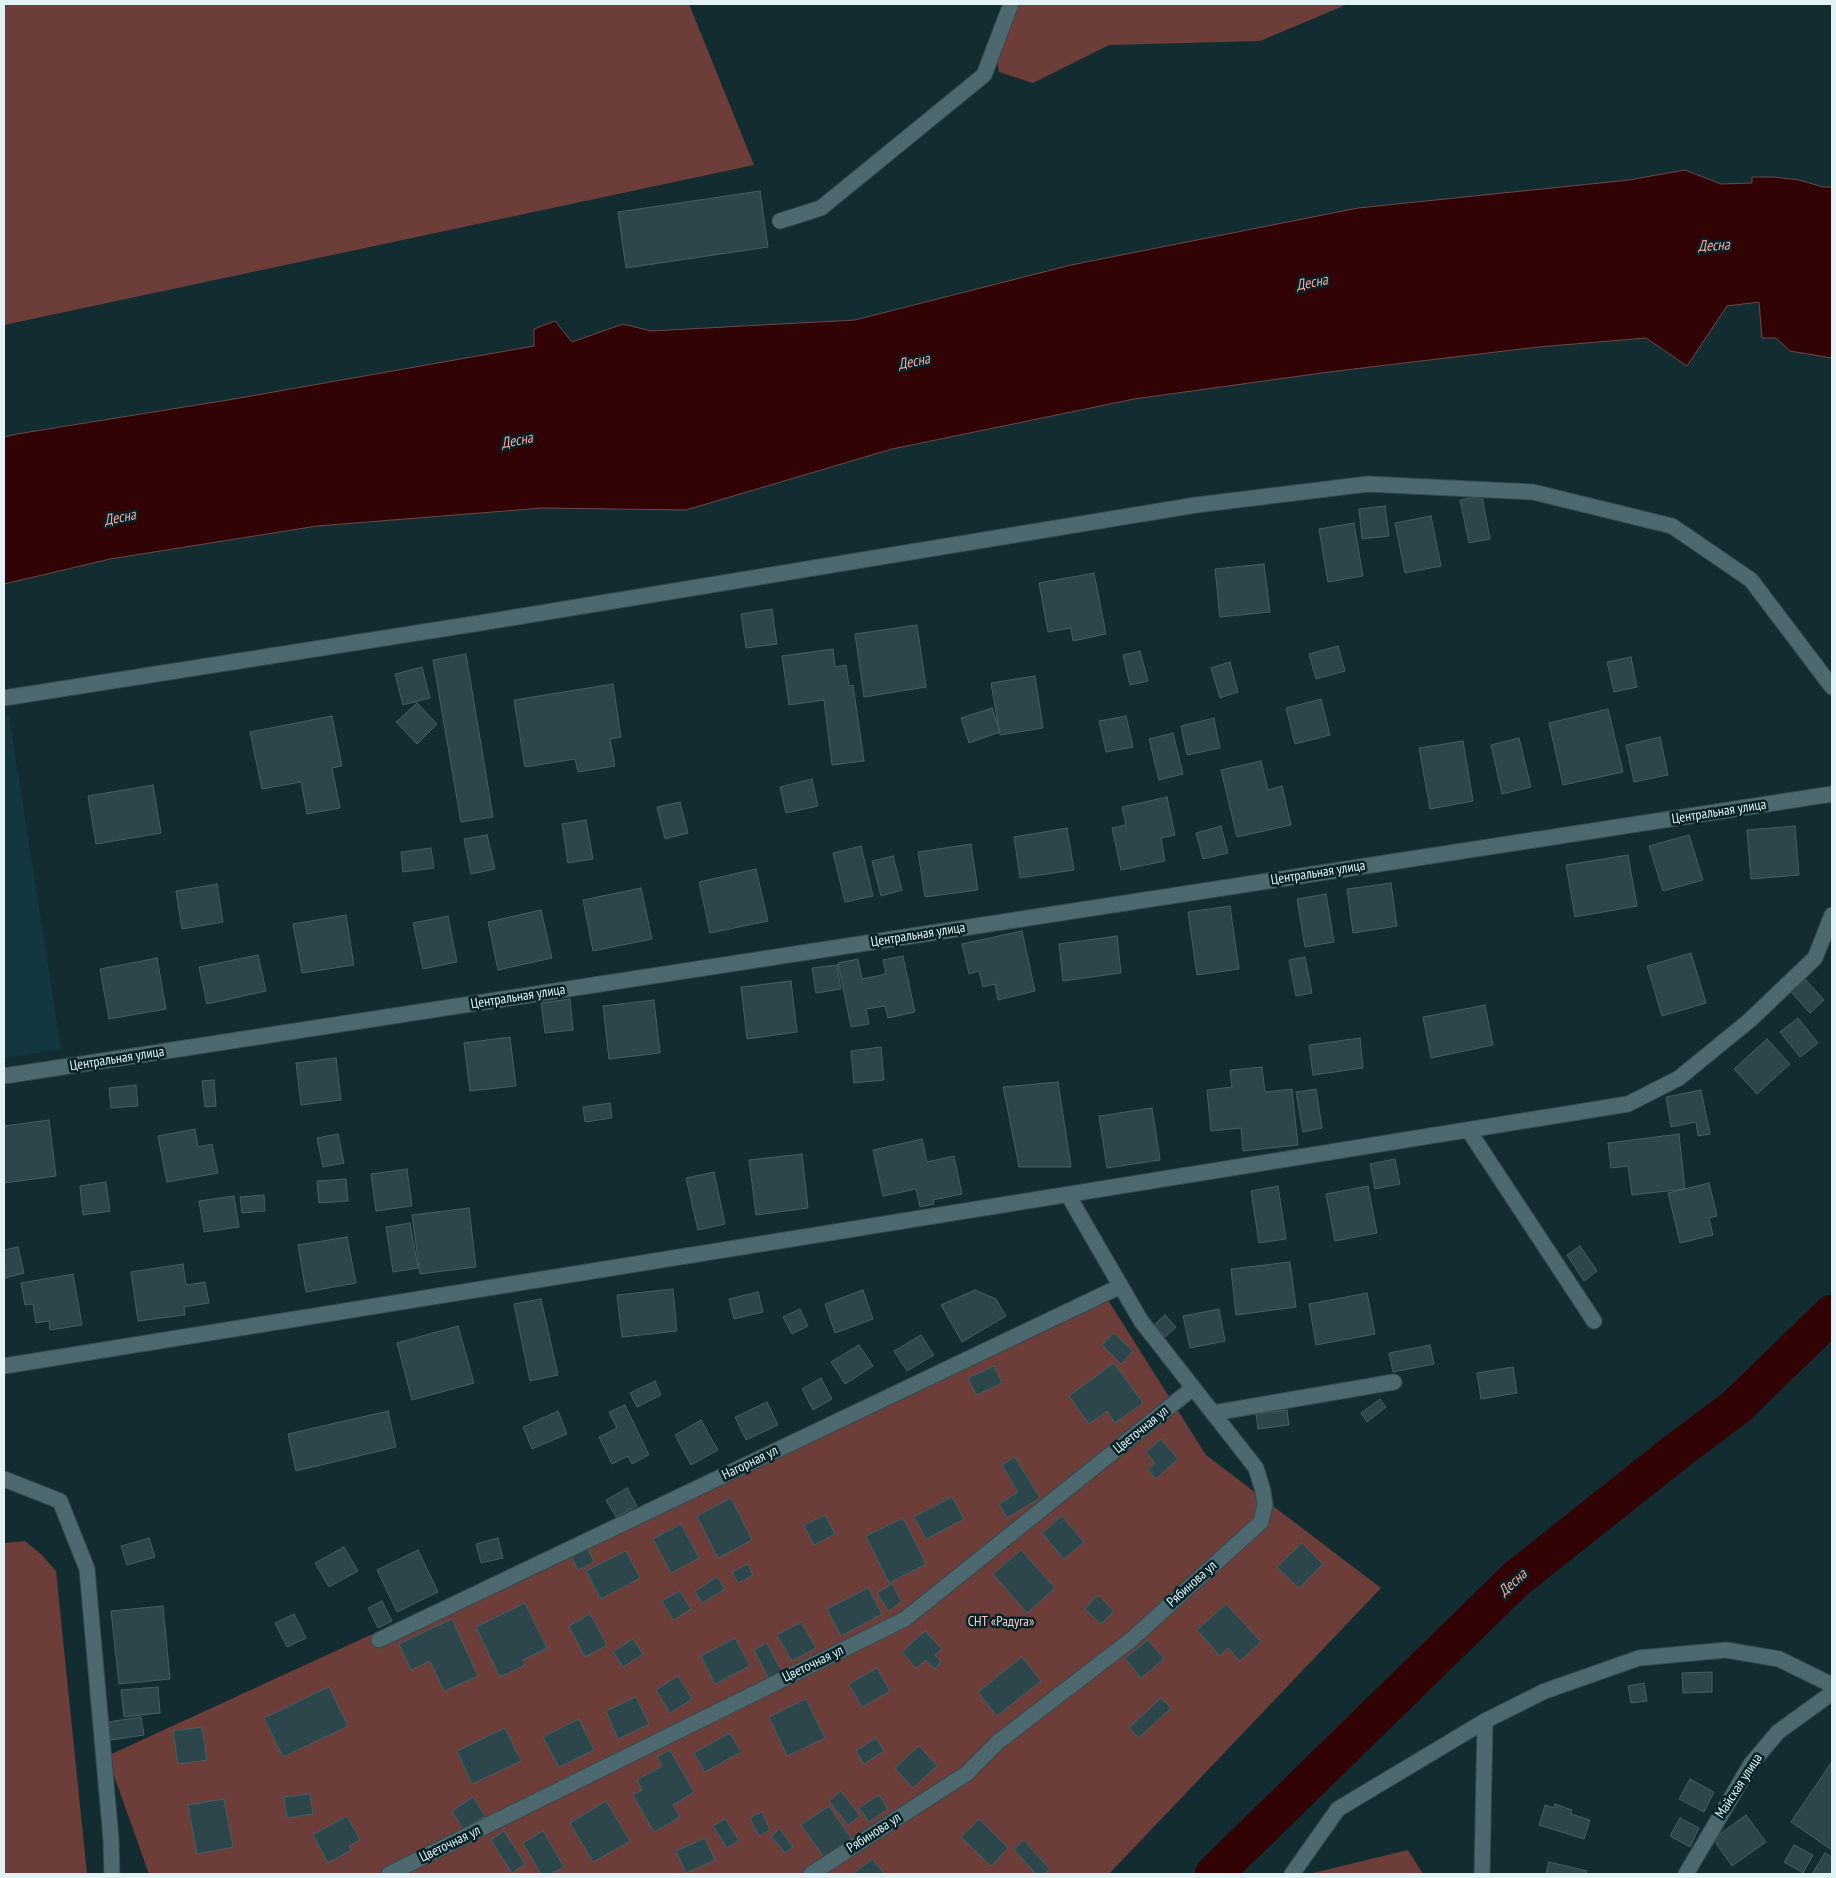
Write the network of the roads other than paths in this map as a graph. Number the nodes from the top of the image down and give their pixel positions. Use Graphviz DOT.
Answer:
graph roads {
  1 [pos="1011,4"];
  2 [pos="780,221"];
  3 [pos="1832,687"];
  4 [pos="4,698"];
  5 [pos="1832,794"];
  6 [pos="1832,915"];
  7 [pos="4,1076"];
  8 [pos="1469,1131"];
  9 [pos="1068,1195"];
  10 [pos="1121,1286"];
  11 [pos="1594,1321"];
  12 [pos="4,1366"];
  13 [pos="1394,1382"];
  14 [pos="1193,1388"];
  15 [pos="1213,1413"];
  16 [pos="4,1479"];
  17 [pos="379,1640"];
  18 [pos="1832,1685"];
  19 [pos="1832,1693"];
  20 [pos="1486,1721"];
  21 [pos="112,1874"];
  22 [pos="389,1874"];
  23 [pos="811,1874"];
  24 [pos="1292,1874"];
  25 [pos="1482,1874"];
  26 [pos="1686,1874"];
  1 -- 2 [label="street"];
  3 -- 4 [label="street"];
  5 -- 7 [label="street, Центральная улица"];
  6 -- 8 [label="street"];
  8 -- 9 [label="street"];
  8 -- 11 [label="street"];
  9 -- 10 [label="street, Рябинова ул"];
  9 -- 12 [label="street"];
  10 -- 14 [label="street, Рябинова ул"];
  10 -- 17 [label="street, Нагорная ул"];
  13 -- 15 [label="street"];
  14 -- 15 [label="street, Рябинова ул"];
  14 -- 22 [label="street, Цветочная ул"];
  15 -- 23 [label="street, Рябинова ул"];
  16 -- 21 [label="street"];
  18 -- 20 [label="street"];
  19 -- 26 [label="street, Майская улица"];
  20 -- 24 [label="street"];
  20 -- 25 [label="street"];
}
